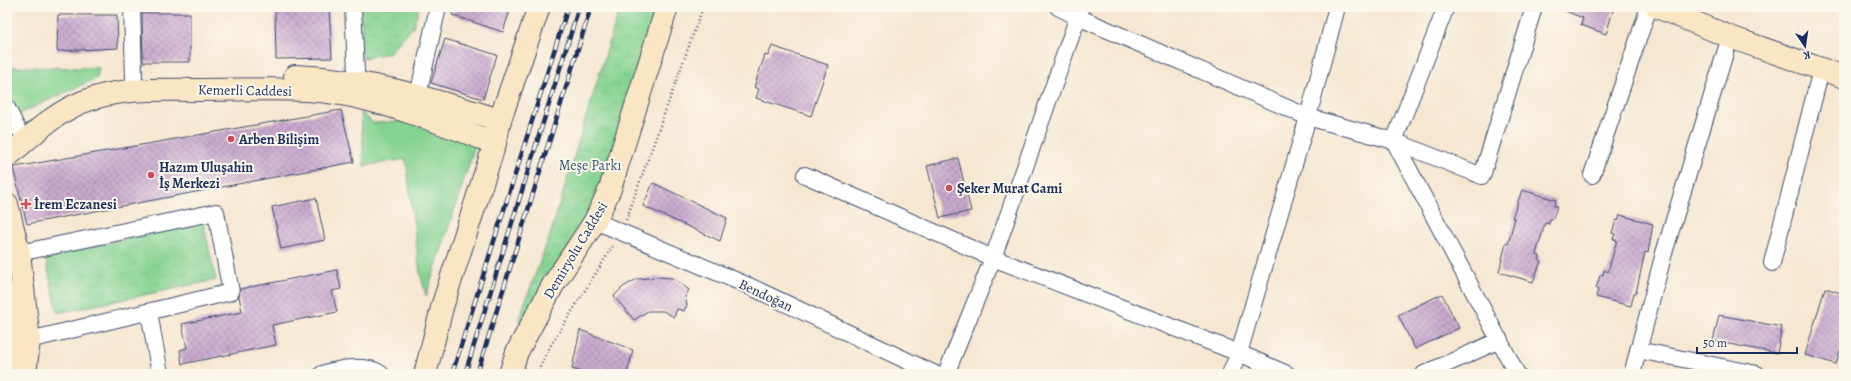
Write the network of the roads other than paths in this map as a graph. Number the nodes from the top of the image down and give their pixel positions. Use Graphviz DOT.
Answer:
graph roads {
  1 [pos="132,7"];
  2 [pos="353,7"];
  3 [pos="438,7"];
  4 [pos="539,7"];
  5 [pos="667,7"];
  6 [pos="1058,7"];
  7 [pos="1337,7"];
  8 [pos="1446,7"];
  9 [pos="1534,7"];
  10 [pos="1649,7"];
  11 [pos="1657,7"];
  12 [pos="1079,12"];
  13 [pos="1730,37"];
  14 [pos="1821,70"];
  15 [pos="1844,77"];
  16 [pos="134,80"];
  17 [pos="357,89"];
  18 [pos="418,95"];
  19 [pos="7,108"];
  20 [pos="1308,117"];
  21 [pos="500,120"];
  22 [pos="12,132"];
  23 [pos="1394,141"];
  24 [pos="495,143"];
  25 [pos="7,157"];
  26 [pos="1592,175"];
  27 [pos="805,176"];
  28 [pos="7,204"];
  29 [pos="595,221"];
  30 [pos="19,253"];
  31 [pos="993,258"];
  32 [pos="1772,263"];
  33 [pos="7,278"];
  34 [pos="149,312"];
  35 [pos="29,340"];
  36 [pos="1500,340"];
  37 [pos="1638,350"];
  38 [pos="1238,353"];
  39 [pos="7,365"];
  40 [pos="25,374"];
  41 [pos="160,374"];
  42 [pos="322,374"];
  43 [pos="380,374"];
  44 [pos="425,374"];
  45 [pos="510,374"];
  46 [pos="935,374"];
  47 [pos="946,374"];
  48 [pos="1230,374"];
  49 [pos="1287,374"];
  50 [pos="1424,374"];
  51 [pos="1517,374"];
  52 [pos="1632,374"];
  53 [pos="1757,374"];
  1 -- 16 [label="street"];
  2 -- 17 [label="street"];
  3 -- 18 [label="street"];
  4 -- 21 [label="street"];
  5 -- 29 [label="street, Demiryolu Caddesi"];
  6 -- 12 [label="street"];
  7 -- 20 [label="street"];
  8 -- 23 [label="street"];
  9 -- 23 [label="street"];
  10 -- 26 [label="street"];
  11 -- 13 [label="street"];
  12 -- 20 [label="street"];
  12 -- 31 [label="street"];
  13 -- 14 [label="street"];
  13 -- 37 [label="street"];
  14 -- 15 [label="street"];
  14 -- 32 [label="street"];
  16 -- 17 [label="street, Kemerli Caddesi"];
  16 -- 22 [label="street, Kemerli Caddesi"];
  17 -- 18 [label="street, Kemerli Caddesi"];
  17 -- 24 [label="street, Kemerli Caddesi"];
  17 -- 25 [label="street, Kemerli Caddesi"];
  18 -- 21 [label="street, Kemerli Caddesi"];
  19 -- 22 [label="street"];
  20 -- 23 [label="street"];
  20 -- 38 [label="street"];
  21 -- 24 [label="street"];
  23 -- 36 [label="street"];
  24 -- 44 [label="street"];
  27 -- 31 [label="street"];
  28 -- 30 [label="street"];
  29 -- 45 [label="street, Demiryolu Caddesi"];
  29 -- 46 [label="street, Bendoğan"];
  30 -- 34 [label="street"];
  30 -- 35 [label="street"];
  31 -- 38 [label="street"];
  31 -- 47 [label="street"];
  33 -- 39 [label="street"];
  34 -- 35 [label="street"];
  34 -- 41 [label="street"];
  35 -- 40 [label="street"];
  36 -- 50 [label="street"];
  36 -- 51 [label="street"];
  37 -- 52 [label="street"];
  37 -- 53 [label="street"];
  38 -- 48 [label="street"];
  38 -- 49 [label="street"];
  42 -- 43 [label="street"];
}
